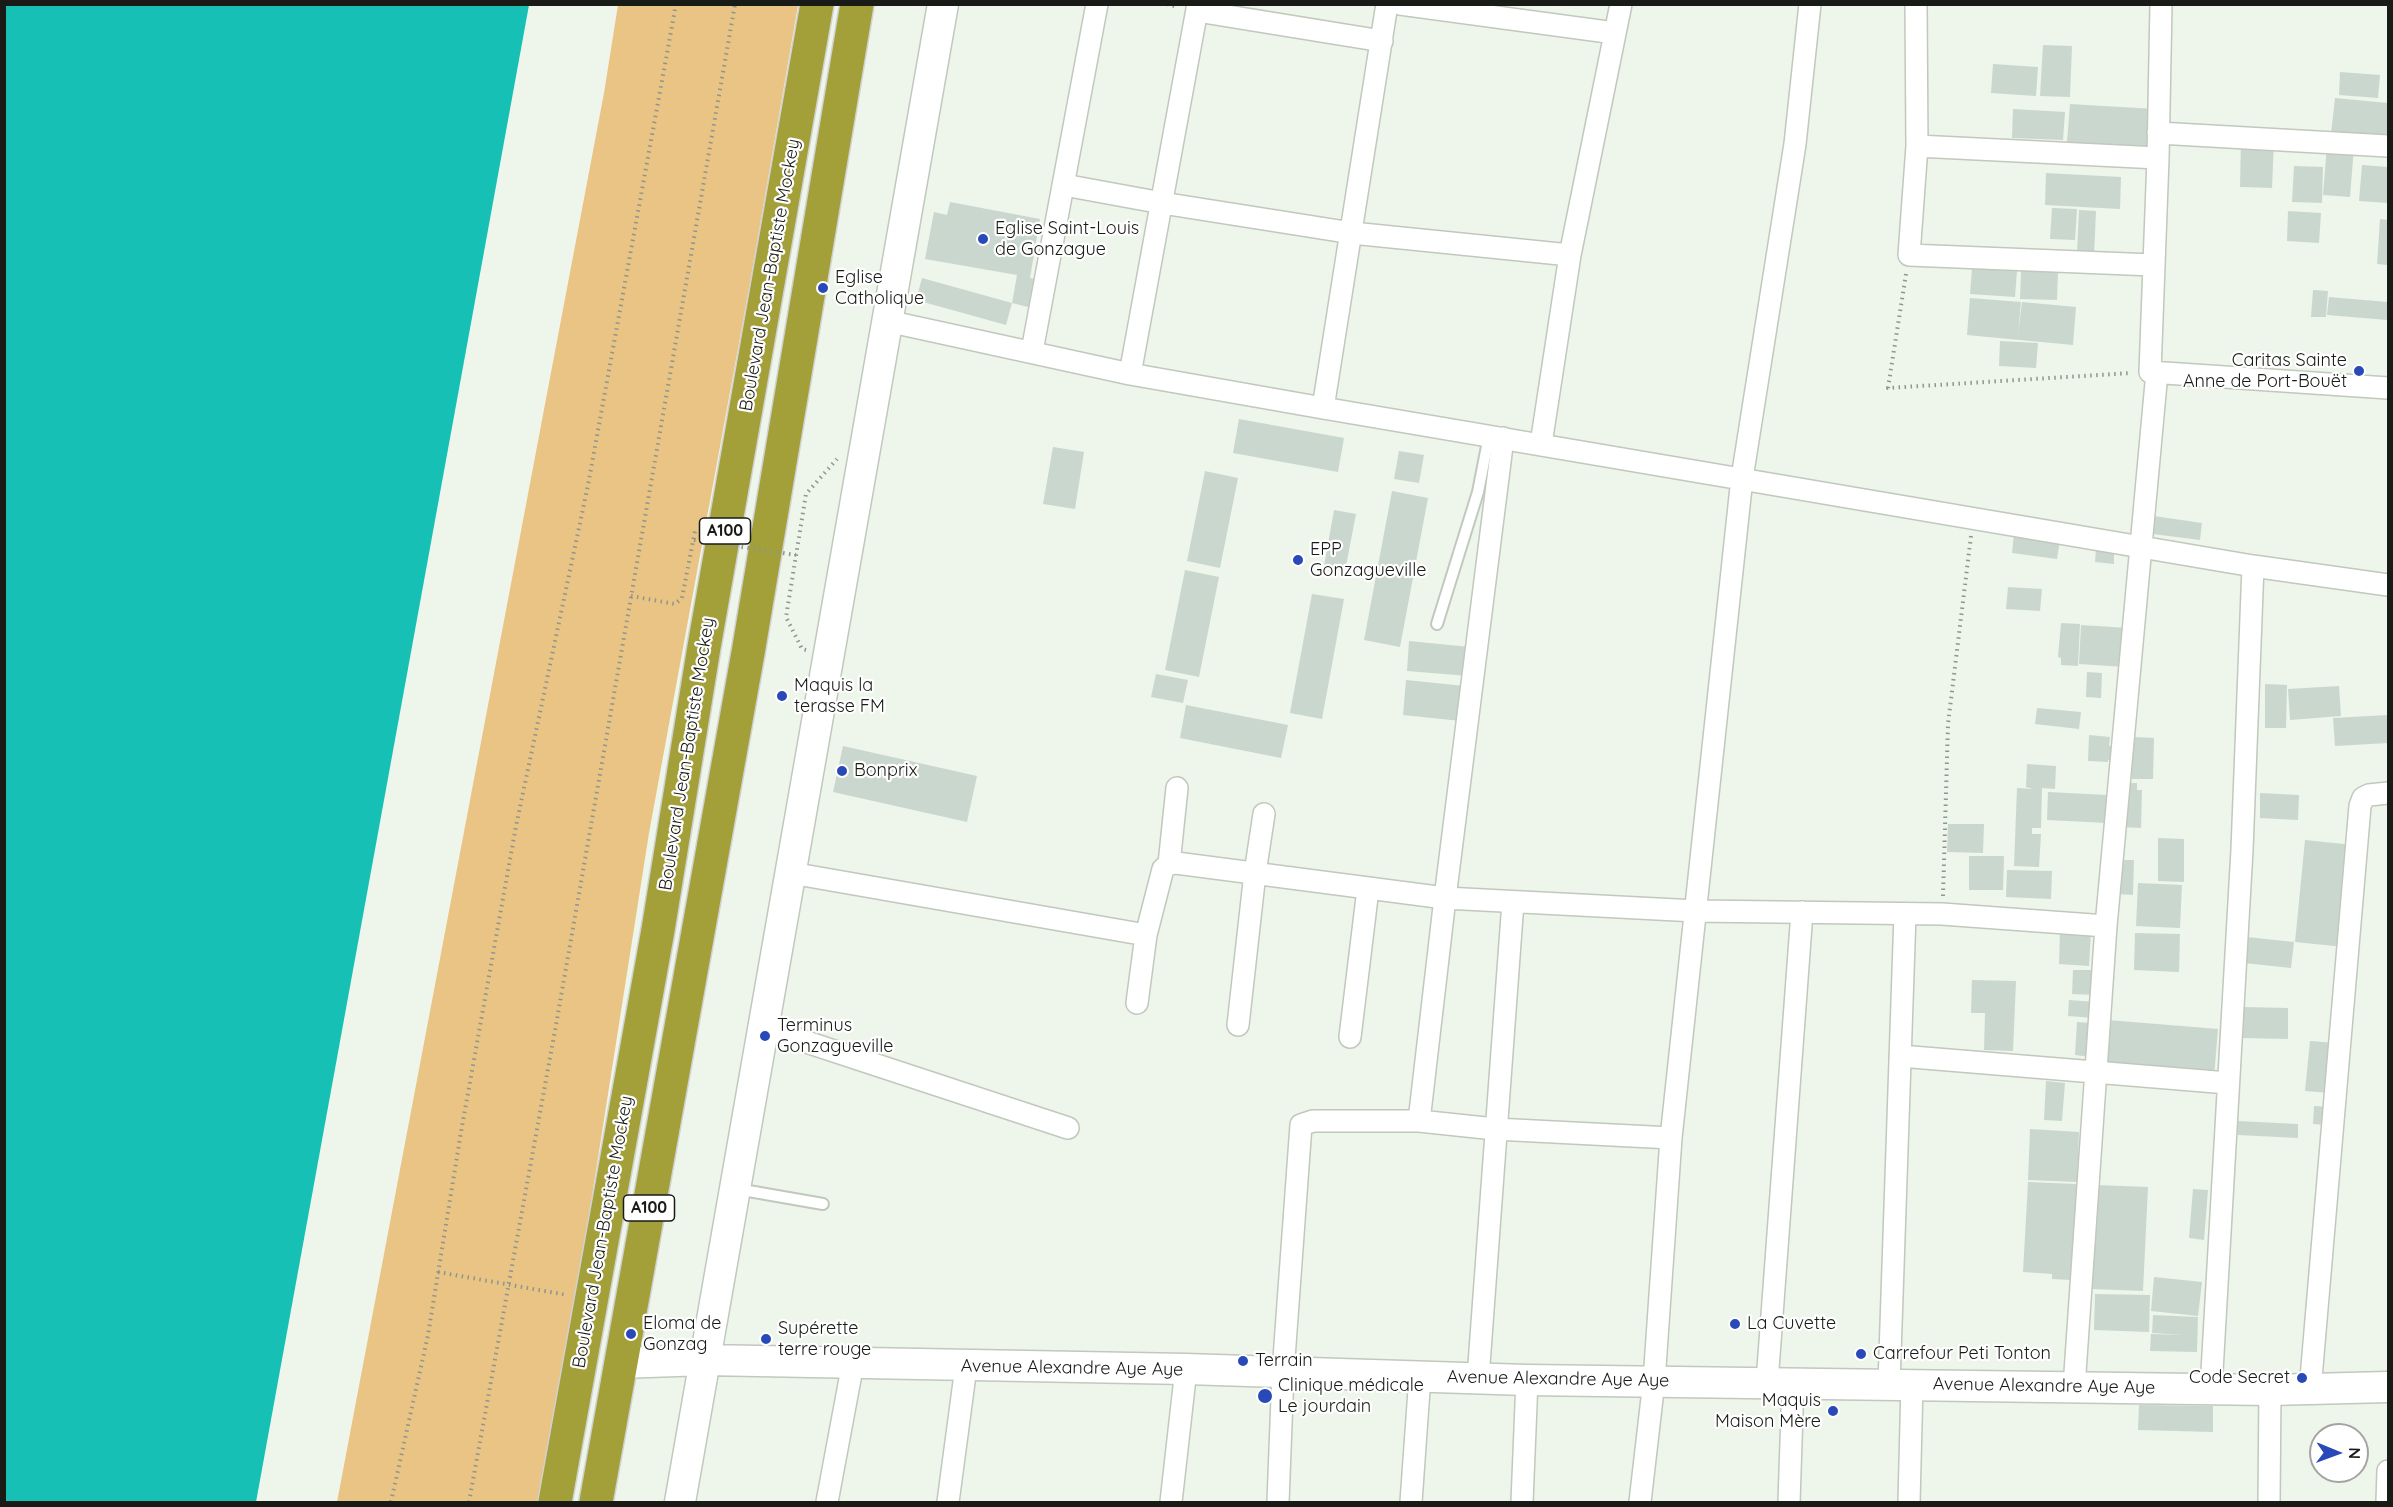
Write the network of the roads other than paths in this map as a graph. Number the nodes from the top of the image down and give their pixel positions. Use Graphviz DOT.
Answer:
graph roads {
  1 [pos="817,4"];
  2 [pos="856,4"];
  3 [pos="943,4"];
  4 [pos="1096,4"];
  5 [pos="1387,4"];
  6 [pos="1400,4"];
  7 [pos="1621,4"];
  8 [pos="1810,4"];
  9 [pos="1916,4"];
  10 [pos="2161,4"];
  11 [pos="1197,8"];
  12 [pos="1615,33"];
  13 [pos="1382,41"];
  14 [pos="2158,133"];
  15 [pos="1917,146"];
  16 [pos="2388,146"];
  17 [pos="2158,158"];
  18 [pos="1064,185"];
  19 [pos="1162,203"];
  20 [pos="1352,233"];
  21 [pos="1570,255"];
  22 [pos="2153,265"];
  23 [pos="887,321"];
  24 [pos="1032,351"];
  25 [pos="2153,372"];
  26 [pos="1130,374"];
  27 [pos="2388,388"];
  28 [pos="1323,408"];
  29 [pos="1496,437"];
  30 [pos="1540,444"];
  31 [pos="1742,478"];
  32 [pos="2140,545"];
  33 [pos="2253,566"];
  34 [pos="2388,585"];
  35 [pos="1437,624"];
  36 [pos="1177,788"];
  37 [pos="2388,793"];
  38 [pos="1264,814"];
  39 [pos="1169,864"];
  40 [pos="791,873"];
  41 [pos="1255,873"];
  42 [pos="1368,889"];
  43 [pos="1445,898"];
  44 [pos="1513,902"];
  45 [pos="1696,911"];
  46 [pos="1802,912"];
  47 [pos="1905,914"];
  48 [pos="2106,926"];
  49 [pos="1146,935"];
  50 [pos="1137,1003"];
  51 [pos="1238,1025"];
  52 [pos="764,1028"];
  53 [pos="1350,1037"];
  54 [pos="1900,1056"];
  55 [pos="2097,1071"];
  56 [pos="2228,1083"];
  57 [pos="1419,1121"];
  58 [pos="1068,1128"];
  59 [pos="1495,1129"];
  60 [pos="1671,1138"];
  61 [pos="737,1189"];
  62 [pos="823,1204"];
  63 [pos="705,1360"];
  64 [pos="620,1363"];
  65 [pos="853,1363"];
  66 [pos="966,1366"];
  67 [pos="1186,1369"];
  68 [pos="1283,1372"];
  69 [pos="1420,1377"];
  70 [pos="1478,1378"];
  71 [pos="1527,1380"];
  72 [pos="1654,1381"];
  73 [pos="1780,1382"];
  74 [pos="1900,1384"];
  75 [pos="2074,1387"];
  76 [pos="2388,1387"];
  77 [pos="2211,1389"];
  78 [pos="2270,1390"];
  79 [pos="2310,1390"];
  80 [pos="2388,1471"];
  81 [pos="555,1503"];
  82 [pos="596,1503"];
  83 [pos="680,1503"];
  84 [pos="827,1503"];
  85 [pos="948,1503"];
  86 [pos="1171,1503"];
  87 [pos="1278,1503"];
  88 [pos="1411,1503"];
  89 [pos="1522,1503"];
  90 [pos="1640,1503"];
  91 [pos="1789,1503"];
  92 [pos="1909,1503"];
  93 [pos="2269,1503"];
  94 [pos="2387,1503"];
  1 -- 81 [label="highway, Boulevard Jean-Baptiste Mockey / A100"];
  2 -- 64 [label="highway, A100"];
  3 -- 23 [label="street"];
  4 -- 18 [label="street"];
  5 -- 13 [label="street"];
  6 -- 12 [label="street"];
  7 -- 12 [label="street"];
  8 -- 31 [label="street"];
  9 -- 15 [label="street"];
  10 -- 14 [label="street"];
  11 -- 13 [label="street"];
  11 -- 19 [label="street"];
  12 -- 21 [label="street"];
  13 -- 20 [label="street"];
  14 -- 16 [label="street"];
  14 -- 17 [label="street"];
  15 -- 17 [label="street"];
  15 -- 22 [label="street"];
  17 -- 22 [label="street"];
  18 -- 19 [label="street"];
  18 -- 24 [label="street"];
  19 -- 20 [label="street"];
  19 -- 26 [label="street"];
  20 -- 21 [label="street"];
  20 -- 28 [label="street"];
  21 -- 30 [label="street"];
  22 -- 25 [label="street"];
  23 -- 24 [label="street"];
  23 -- 40 [label="street"];
  24 -- 26 [label="street"];
  25 -- 27 [label="street"];
  25 -- 32 [label="street"];
  26 -- 28 [label="street"];
  28 -- 29 [label="street"];
  29 -- 30 [label="street"];
  29 -- 35 [label="lane"];
  29 -- 43 [label="street"];
  30 -- 31 [label="street"];
  31 -- 32 [label="street"];
  31 -- 45 [label="street"];
  32 -- 33 [label="street"];
  32 -- 48 [label="street"];
  33 -- 34 [label="street"];
  33 -- 56 [label="street"];
  36 -- 39 [label="street"];
  37 -- 79 [label="street"];
  38 -- 41 [label="street"];
  39 -- 41 [label="street"];
  39 -- 49 [label="street"];
  40 -- 49 [label="street"];
  40 -- 52 [label="street"];
  41 -- 42 [label="street"];
  41 -- 51 [label="street"];
  42 -- 43 [label="street"];
  42 -- 53 [label="street"];
  43 -- 44 [label="street"];
  43 -- 57 [label="street"];
  44 -- 45 [label="street"];
  44 -- 59 [label="street"];
  45 -- 46 [label="street"];
  45 -- 60 [label="street"];
  46 -- 47 [label="street"];
  46 -- 73 [label="street"];
  47 -- 48 [label="street"];
  47 -- 54 [label="street"];
  48 -- 55 [label="street"];
  49 -- 50 [label="street"];
  52 -- 58 [label="street"];
  52 -- 61 [label="street"];
  54 -- 55 [label="street"];
  54 -- 74 [label="street"];
  55 -- 56 [label="street"];
  55 -- 75 [label="street"];
  56 -- 77 [label="street"];
  57 -- 59 [label="street"];
  57 -- 68 [label="street"];
  59 -- 60 [label="street"];
  59 -- 70 [label="street"];
  60 -- 72 [label="street"];
  61 -- 62 [label="lane"];
  61 -- 63 [label="street"];
  63 -- 64 [label="street, Avenue Alexandre Aye Aye"];
  63 -- 65 [label="street, Avenue Alexandre Aye Aye"];
  63 -- 83 [label="street"];
  64 -- 82 [label="highway, A100"];
  65 -- 66 [label="street, Avenue Alexandre Aye Aye"];
  65 -- 84 [label="street"];
  66 -- 67 [label="street, Avenue Alexandre Aye Aye"];
  66 -- 85 [label="street"];
  67 -- 68 [label="street, Avenue Alexandre Aye Aye"];
  67 -- 86 [label="street"];
  68 -- 69 [label="street, Avenue Alexandre Aye Aye"];
  68 -- 87 [label="street"];
  69 -- 70 [label="street, Avenue Alexandre Aye Aye"];
  69 -- 88 [label="street"];
  70 -- 71 [label="street, Avenue Alexandre Aye Aye"];
  71 -- 72 [label="street, Avenue Alexandre Aye Aye"];
  71 -- 89 [label="street"];
  72 -- 73 [label="street, Avenue Alexandre Aye Aye"];
  72 -- 90 [label="street"];
  73 -- 74 [label="street, Avenue Alexandre Aye Aye"];
  73 -- 91 [label="street"];
  74 -- 75 [label="street, Avenue Alexandre Aye Aye"];
  74 -- 92 [label="street"];
  75 -- 77 [label="street, Avenue Alexandre Aye Aye"];
  76 -- 79 [label="street, Avenue Alexandre Aye Aye"];
  77 -- 78 [label="street, Avenue Alexandre Aye Aye"];
  78 -- 79 [label="street, Avenue Alexandre Aye Aye"];
  78 -- 93 [label="street"];
  80 -- 94 [label="street"];
}
